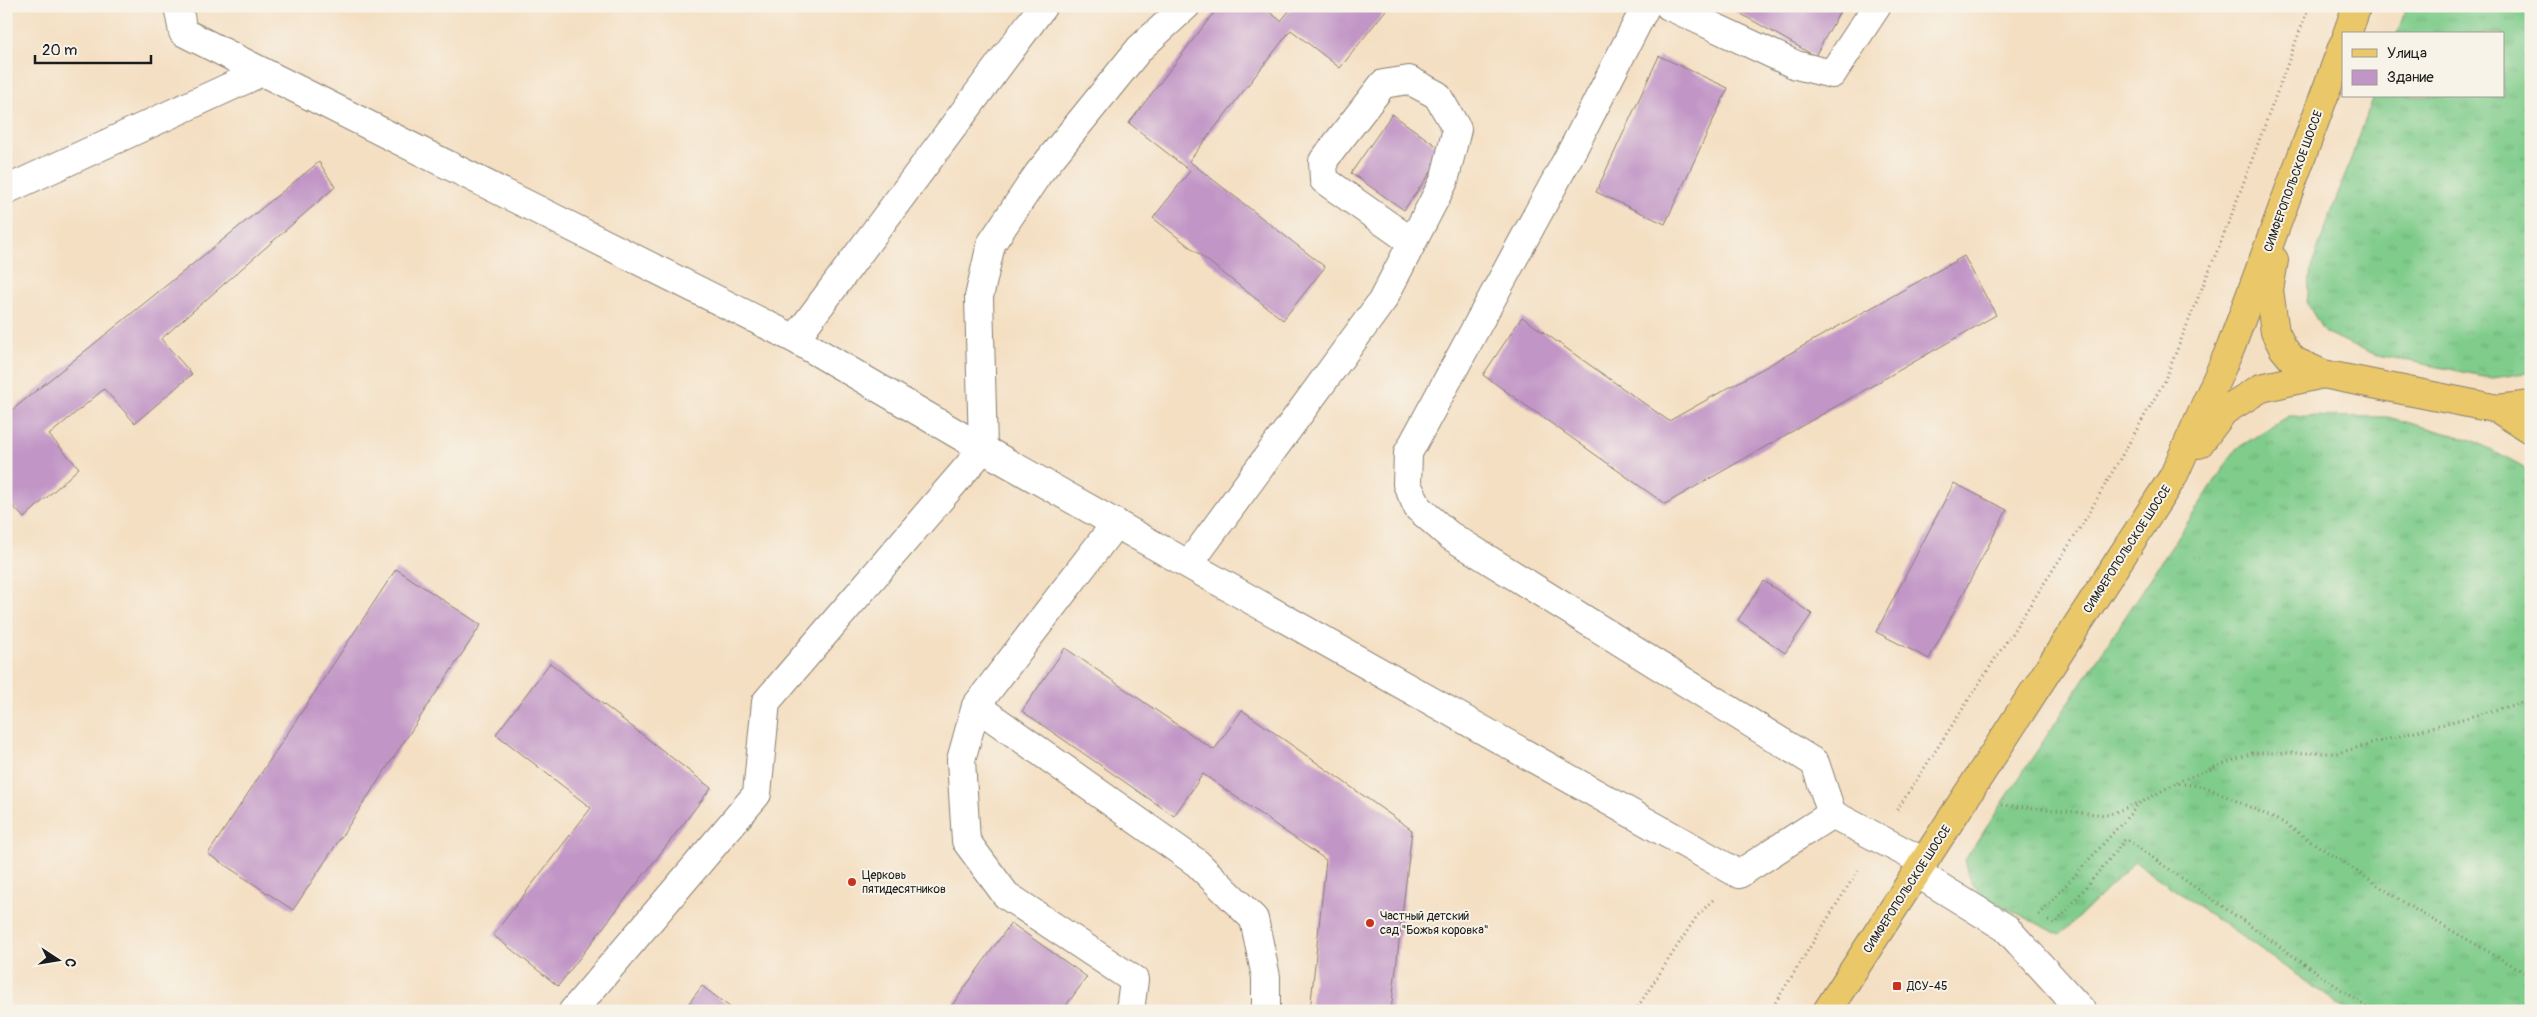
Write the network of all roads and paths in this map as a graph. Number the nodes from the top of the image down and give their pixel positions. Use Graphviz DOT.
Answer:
graph roads {
  1 [pos="178,6"];
  2 [pos="1043,6"];
  3 [pos="1186,6"];
  4 [pos="1646,6"];
  5 [pos="1669,6"];
  6 [pos="1877,6"];
  7 [pos="2309,6"];
  8 [pos="2358,6"];
  9 [pos="2348,32"];
  10 [pos="2342,48"];
  11 [pos="262,72"];
  12 [pos="6,190"];
  13 [pos="2283,208"];
  14 [pos="1412,242"];
  15 [pos="795,338"];
  16 [pos="2323,374"];
  17 [pos="2531,405"];
  18 [pos="2498,409"];
  19 [pos="2531,430"];
  20 [pos="983,449"];
  21 [pos="2173,477"];
  22 [pos="1116,522"];
  23 [pos="1189,564"];
  24 [pos="2531,700"];
  25 [pos="976,706"];
  26 [pos="2176,782"];
  27 [pos="1964,800"];
  28 [pos="2140,803"];
  29 [pos="1832,814"];
  30 [pos="1878,838"];
  31 [pos="1920,868"];
  32 [pos="1739,874"];
  33 [pos="2531,976"];
  34 [pos="573,1011"];
  35 [pos="1130,1011"];
  36 [pos="1266,1011"];
  37 [pos="1635,1011"];
  38 [pos="1770,1011"];
  39 [pos="1827,1011"];
  40 [pos="2082,1011"];
  41 [pos="2372,1011"];
  1 -- 11 [label="street"];
  2 -- 15 [label="street"];
  3 -- 20 [label="street"];
  4 -- 29 [label="street"];
  5 -- 6 [label="street"];
  7 -- 30 [label="path"];
  8 -- 9 [label="main road"];
  10 -- 13 [label="main road, СИМФЕРОПОЛЬСКОЕ ШОССЕ"];
  11 -- 12 [label="street"];
  11 -- 15 [label="street"];
  13 -- 16 [label="main road"];
  13 -- 21 [label="main road, СИМФЕРОПОЛЬСКОЕ ШОССЕ"];
  14 -- 14 [label="street"];
  14 -- 23 [label="street"];
  15 -- 20 [label="street"];
  16 -- 18 [label="main road"];
  16 -- 21 [label="main road"];
  17 -- 18 [label="main road"];
  18 -- 19 [label="main road"];
  20 -- 22 [label="street"];
  20 -- 34 [label="street"];
  21 -- 27 [label="main road, СИМФЕРОПОЛЬСКОЕ ШОССЕ"];
  22 -- 23 [label="street"];
  22 -- 25 [label="street"];
  23 -- 32 [label="street"];
  24 -- 26 [label="path"];
  25 -- 35 [label="street"];
  25 -- 36 [label="street"];
  26 -- 28 [label="path"];
  26 -- 33 [label="path"];
  27 -- 28 [label="path"];
  27 -- 31 [label="main road, СИМФЕРОПОЛЬСКОЕ ШОССЕ"];
  28 -- 41 [label="path"];
  29 -- 30 [label="street"];
  29 -- 32 [label="street"];
  30 -- 31 [label="street"];
  30 -- 38 [label="path"];
  31 -- 39 [label="main road, СИМФЕРОПОЛЬСКОЕ ШОССЕ"];
  31 -- 40 [label="street"];
  32 -- 37 [label="path"];
}
